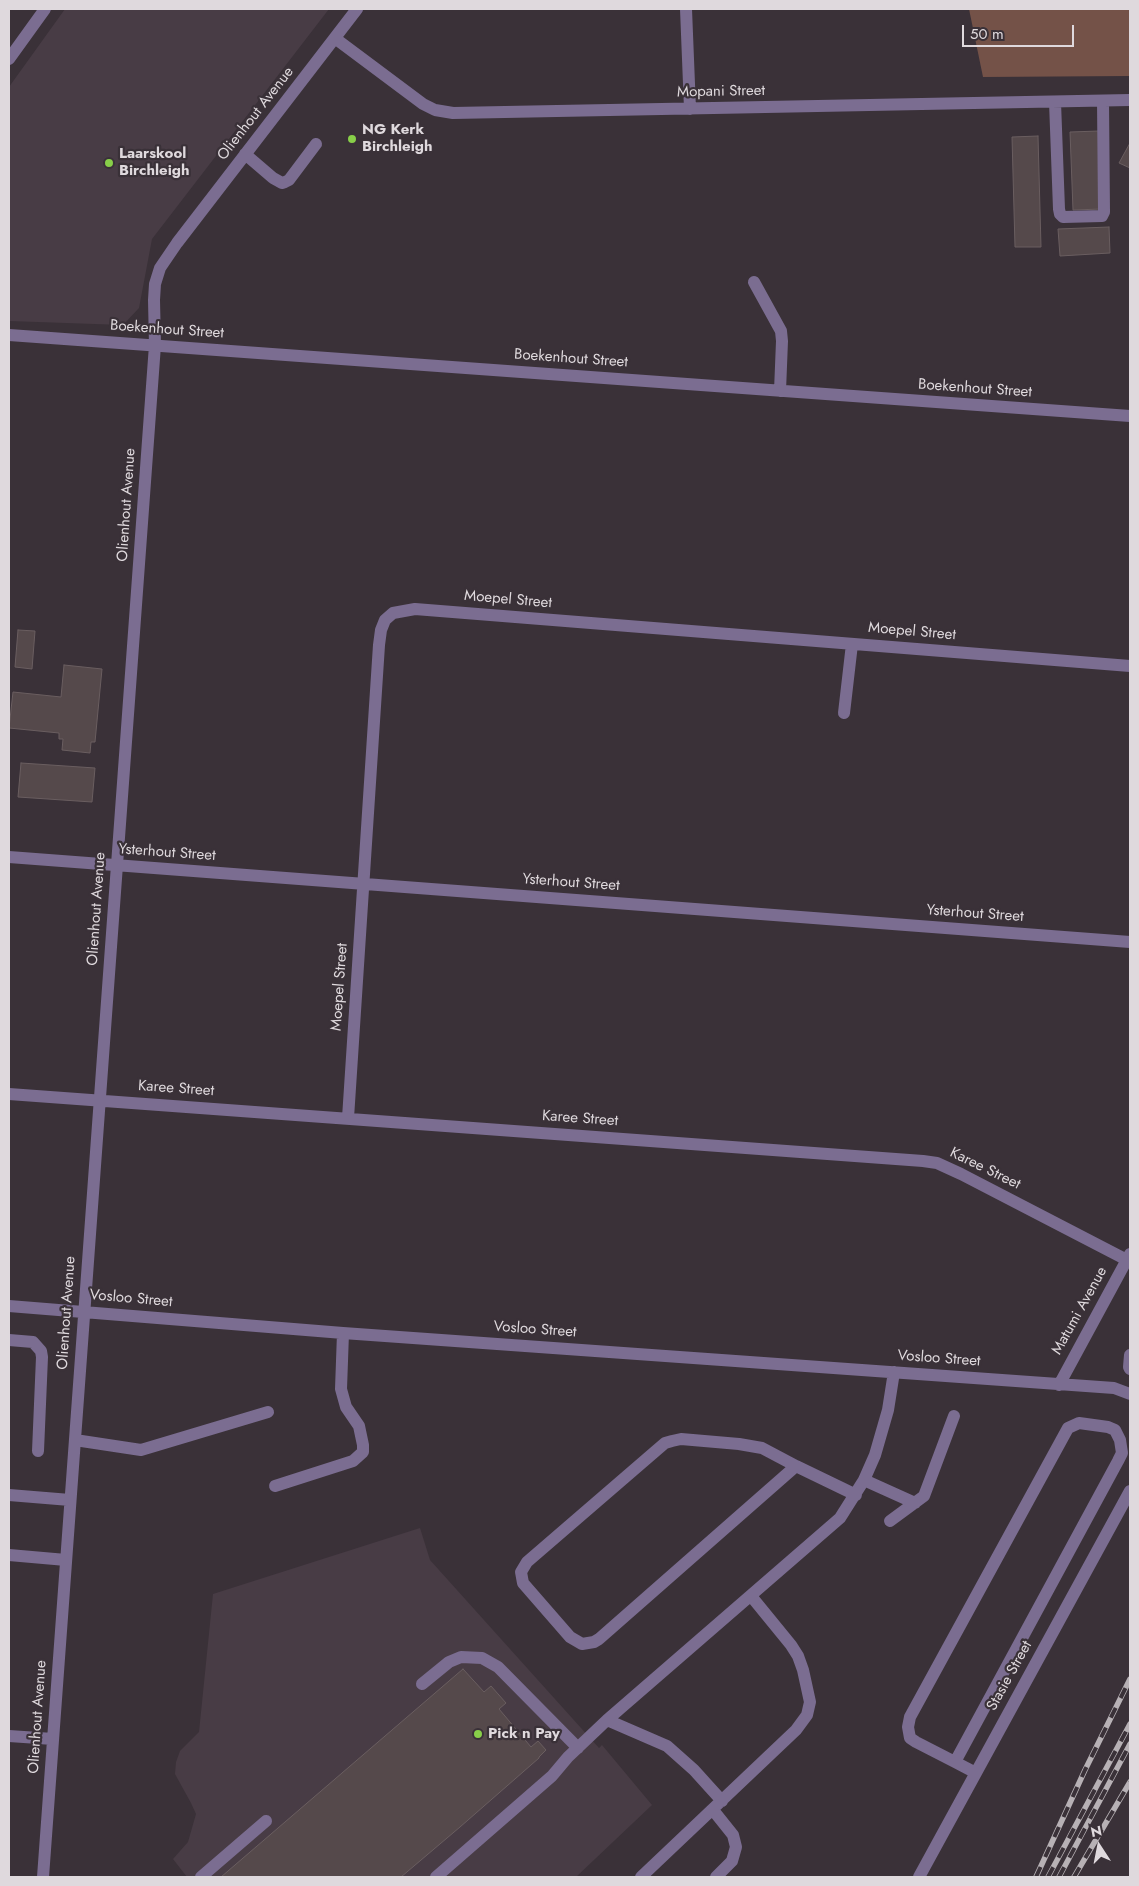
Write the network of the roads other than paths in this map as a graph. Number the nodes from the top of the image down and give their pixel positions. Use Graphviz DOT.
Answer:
graph roads {
  1 [pos="46,9"];
  2 [pos="357,9"];
  3 [pos="686,9"];
  4 [pos="336,39"];
  5 [pos="9,59"];
  6 [pos="1103,100"];
  7 [pos="1130,100"];
  8 [pos="1055,102"];
  9 [pos="690,109"];
  10 [pos="316,144"];
  11 [pos="245,154"];
  12 [pos="754,282"];
  13 [pos="9,335"];
  14 [pos="155,345"];
  15 [pos="780,391"];
  16 [pos="1130,416"];
  17 [pos="852,644"];
  18 [pos="1130,666"];
  19 [pos="844,713"];
  20 [pos="9,857"];
  21 [pos="116,866"];
  22 [pos="363,884"];
  23 [pos="1130,942"];
  24 [pos="9,1094"];
  25 [pos="99,1100"];
  26 [pos="348,1118"];
  27 [pos="1129,1257"];
  28 [pos="1125,1275"];
  29 [pos="9,1306"];
  30 [pos="84,1312"];
  31 [pos="343,1333"];
  32 [pos="9,1340"];
  33 [pos="1130,1355"];
  34 [pos="1130,1369"];
  35 [pos="894,1372"];
  36 [pos="1059,1385"];
  37 [pos="1130,1394"];
  38 [pos="268,1412"];
  39 [pos="954,1416"];
  40 [pos="75,1440"];
  41 [pos="38,1451"];
  42 [pos="796,1466"];
  43 [pos="864,1480"];
  44 [pos="275,1486"];
  45 [pos="1130,1491"];
  46 [pos="856,1494"];
  47 [pos="9,1495"];
  48 [pos="70,1500"];
  49 [pos="915,1504"];
  50 [pos="890,1521"];
  51 [pos="9,1555"];
  52 [pos="66,1560"];
  53 [pos="752,1596"];
  54 [pos="422,1684"];
  55 [pos="607,1720"];
  56 [pos="9,1736"];
  57 [pos="53,1739"];
  58 [pos="578,1748"];
  59 [pos="956,1762"];
  60 [pos="976,1773"];
  61 [pos="718,1805"];
  62 [pos="266,1821"];
  63 [pos="43,1877"];
  64 [pos="202,1877"];
  65 [pos="436,1877"];
  66 [pos="641,1877"];
  67 [pos="716,1877"];
  68 [pos="919,1877"];
  1 -- 5 [label="street"];
  2 -- 4 [label="street, Olienhout Avenue"];
  3 -- 9 [label="street"];
  4 -- 9 [label="street, Mopani Street"];
  4 -- 11 [label="street, Olienhout Avenue"];
  6 -- 7 [label="street, Mopani Street"];
  6 -- 8 [label="street, Mopani Street"];
  6 -- 8 [label="street"];
  8 -- 9 [label="street, Mopani Street"];
  10 -- 11 [label="street"];
  11 -- 14 [label="street, Olienhout Avenue"];
  12 -- 15 [label="street"];
  13 -- 14 [label="street, Boekenhout Street"];
  14 -- 15 [label="street, Boekenhout Street"];
  14 -- 21 [label="street, Olienhout Avenue"];
  15 -- 16 [label="street, Boekenhout Street"];
  17 -- 18 [label="street, Moepel Street"];
  17 -- 19 [label="street"];
  17 -- 22 [label="street, Moepel Street"];
  20 -- 21 [label="street, Ysterhout Street"];
  21 -- 22 [label="street, Ysterhout Street"];
  21 -- 25 [label="street, Olienhout Avenue"];
  22 -- 23 [label="street, Ysterhout Street"];
  22 -- 26 [label="street, Moepel Street"];
  24 -- 25 [label="street, Karee Street"];
  25 -- 26 [label="street, Karee Street"];
  25 -- 30 [label="street, Olienhout Avenue"];
  26 -- 27 [label="street, Karee Street"];
  27 -- 28 [label="street, Matumi Avenue"];
  28 -- 36 [label="street, Matumi Avenue"];
  29 -- 30 [label="street, Vosloo Street"];
  30 -- 31 [label="street, Vosloo Street"];
  30 -- 40 [label="street, Olienhout Avenue"];
  31 -- 35 [label="street, Vosloo Street"];
  31 -- 44 [label="street"];
  32 -- 41 [label="street"];
  33 -- 34 [label="street"];
  35 -- 36 [label="street, Vosloo Street"];
  35 -- 43 [label="street"];
  36 -- 37 [label="street"];
  38 -- 40 [label="street"];
  39 -- 49 [label="street"];
  40 -- 48 [label="street, Olienhout Avenue"];
  42 -- 42 [label="street"];
  42 -- 46 [label="street"];
  43 -- 46 [label="street"];
  43 -- 49 [label="street"];
  45 -- 60 [label="street, Stasie Street"];
  46 -- 53 [label="street"];
  47 -- 48 [label="street"];
  48 -- 52 [label="street, Olienhout Avenue"];
  49 -- 50 [label="street"];
  51 -- 52 [label="street"];
  52 -- 57 [label="street, Olienhout Avenue"];
  53 -- 55 [label="street"];
  53 -- 61 [label="street"];
  54 -- 58 [label="street"];
  55 -- 58 [label="street"];
  55 -- 61 [label="street"];
  56 -- 57 [label="street"];
  57 -- 63 [label="street, Olienhout Avenue"];
  58 -- 65 [label="street"];
  59 -- 59 [label="street"];
  59 -- 60 [label="street"];
  60 -- 68 [label="street, Stasie Street"];
  61 -- 66 [label="street"];
  61 -- 67 [label="street"];
  62 -- 64 [label="street"];
}
